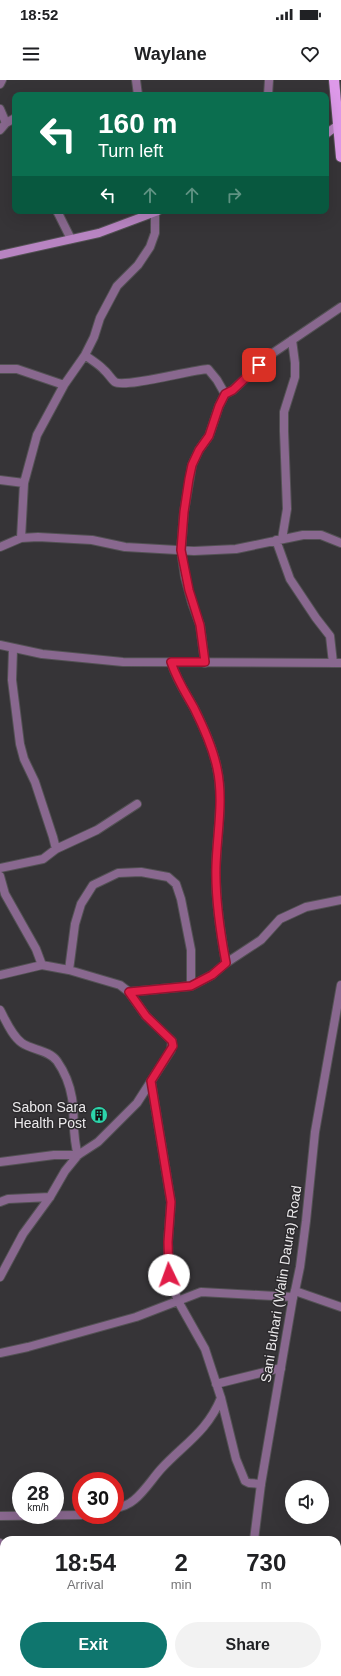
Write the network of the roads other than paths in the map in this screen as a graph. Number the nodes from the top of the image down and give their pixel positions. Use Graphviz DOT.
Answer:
graph roads {
  1 [pos="2,80"];
  2 [pos="136,80"];
  3 [pos="269,80"];
  4 [pos="334,80"];
  5 [pos="0,84"];
  6 [pos="138,92"];
  7 [pos="268,92"];
  8 [pos="0,108"];
  9 [pos="12,121"];
  10 [pos="340,125"];
  11 [pos="0,130"];
  12 [pos="329,134"];
  13 [pos="329,136"];
  14 [pos="341,136"];
  15 [pos="341,157"];
  16 [pos="58,214"];
  17 [pos="151,214"];
  18 [pos="157,214"];
  19 [pos="71,240"];
  20 [pos="0,255"];
  21 [pos="341,307"];
  22 [pos="292,340"];
  23 [pos="85,355"];
  24 [pos="0,369"];
  25 [pos="64,385"];
  26 [pos="225,394"];
  27 [pos="0,480"];
  28 [pos="24,483"];
  29 [pos="21,538"];
  30 [pos="279,540"];
  31 [pos="341,543"];
  32 [pos="0,547"];
  33 [pos="181,550"];
  34 [pos="0,645"];
  35 [pos="13,648"];
  36 [pos="171,662"];
  37 [pos="205,662"];
  38 [pos="337,663"];
  39 [pos="137,804"];
  40 [pos="56,849"];
  41 [pos="0,868"];
  42 [pos="1,883"];
  43 [pos="341,900"];
  44 [pos="226,963"];
  45 [pos="42,965"];
  46 [pos="69,970"];
  47 [pos="0,975"];
  48 [pos="341,985"];
  49 [pos="191,986"];
  50 [pos="129,992"];
  51 [pos="0,1010"];
  52 [pos="151,1081"];
  53 [pos="78,1156"];
  54 [pos="0,1162"];
  55 [pos="50,1197"];
  56 [pos="0,1202"];
  57 [pos="0,1277"];
  58 [pos="294,1294"];
  59 [pos="178,1301"];
  60 [pos="341,1308"];
  61 [pos="0,1353"];
  62 [pos="282,1368"];
  63 [pos="216,1384"];
  64 [pos="221,1398"];
  65 [pos="261,1484"];
  66 [pos="124,1506"];
  67 [pos="72,1515"];
  68 [pos="0,1516"];
  69 [pos="254,1536"];
  1 -- 5 [label="street"];
  2 -- 6 [label="street"];
  3 -- 7 [label="street"];
  4 -- 10 [label="main road"];
  8 -- 9 [label="street"];
  9 -- 11 [label="street"];
  10 -- 12 [label="main road"];
  10 -- 14 [label="main road"];
  13 -- 14 [label="main road"];
  14 -- 15 [label="main road"];
  16 -- 19 [label="street"];
  17 -- 19 [label="main road"];
  18 -- 23 [label="street"];
  19 -- 20 [label="main road"];
  21 -- 22 [label="street"];
  22 -- 26 [label="street"];
  22 -- 30 [label="street"];
  23 -- 25 [label="street"];
  23 -- 26 [label="street"];
  24 -- 25 [label="street"];
  25 -- 28 [label="street"];
  26 -- 33 [label="street"];
  27 -- 28 [label="street"];
  28 -- 29 [label="street"];
  29 -- 32 [label="street"];
  29 -- 33 [label="street"];
  30 -- 31 [label="street"];
  30 -- 33 [label="street"];
  30 -- 38 [label="street"];
  33 -- 37 [label="street"];
  34 -- 35 [label="street"];
  35 -- 36 [label="street"];
  35 -- 40 [label="street"];
  36 -- 37 [label="street"];
  36 -- 44 [label="street"];
  37 -- 38 [label="street"];
  39 -- 40 [label="street"];
  40 -- 41 [label="street"];
  42 -- 45 [label="street"];
  43 -- 44 [label="street"];
  44 -- 49 [label="street"];
  45 -- 46 [label="street"];
  45 -- 47 [label="street"];
  46 -- 49 [label="street"];
  46 -- 50 [label="street"];
  48 -- 58 [label="street, Sani Buhari (Walin Daura) Road"];
  49 -- 50 [label="street"];
  50 -- 52 [label="street"];
  51 -- 53 [label="street"];
  52 -- 53 [label="street"];
  52 -- 59 [label="street"];
  53 -- 54 [label="street"];
  53 -- 55 [label="street"];
  55 -- 56 [label="street"];
  55 -- 57 [label="street"];
  58 -- 59 [label="street"];
  58 -- 60 [label="street"];
  58 -- 62 [label="street, Sani Buhari (Walin Daura) Road"];
  59 -- 61 [label="street"];
  59 -- 63 [label="street"];
  62 -- 63 [label="street"];
  62 -- 65 [label="street, Sani Buhari (Walin Daura) Road"];
  63 -- 64 [label="street"];
  64 -- 65 [label="street"];
  64 -- 66 [label="street"];
  65 -- 69 [label="street, Sani Buhari (Walin Daura) Road"];
  67 -- 68 [label="street"];
}
